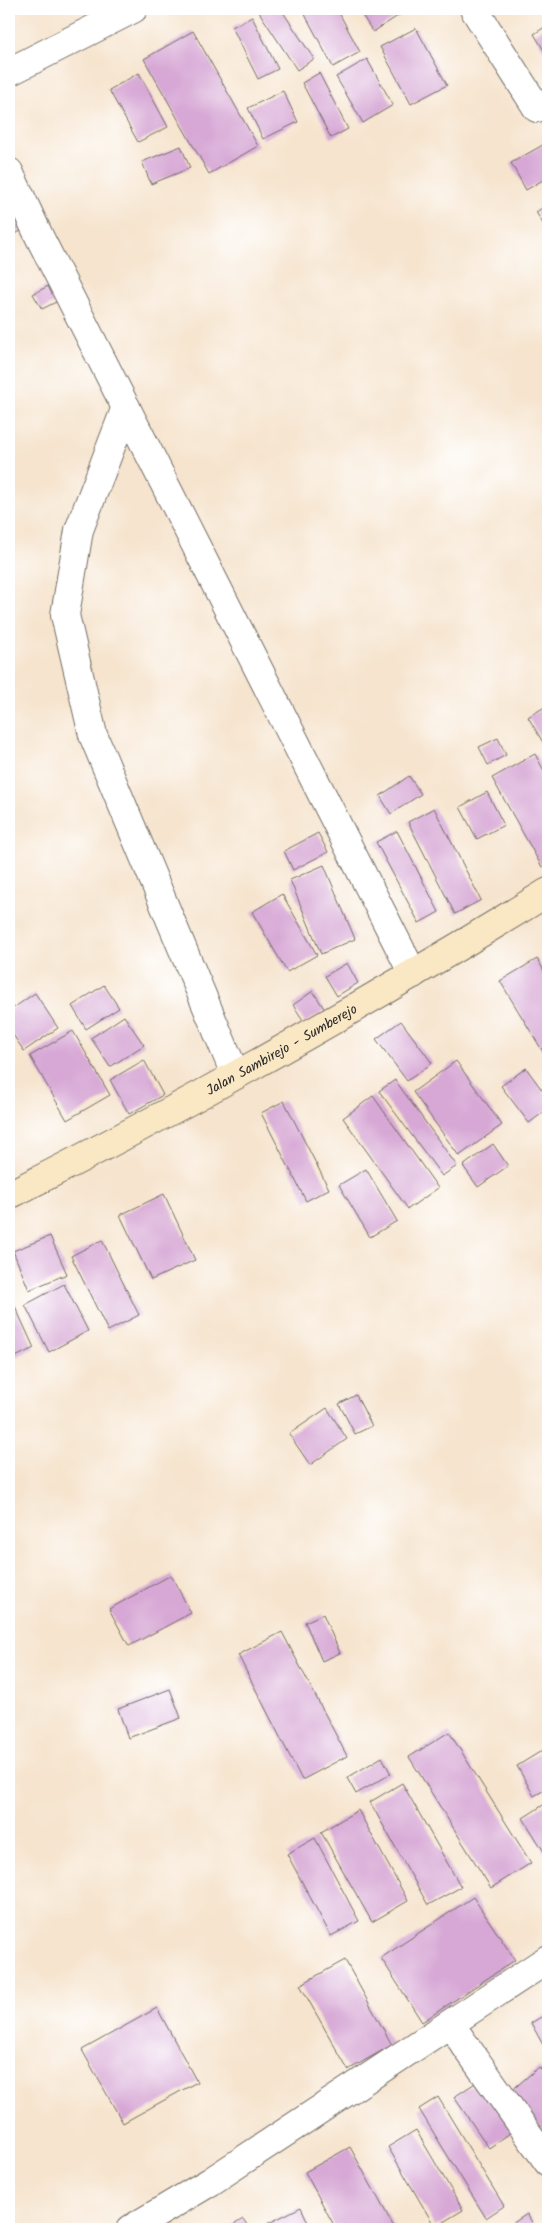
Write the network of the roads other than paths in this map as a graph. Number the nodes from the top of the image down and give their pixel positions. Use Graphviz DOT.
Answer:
graph roads {
  1 [pos="133,9"];
  2 [pos="474,9"];
  3 [pos="9,72"];
  4 [pos="537,108"];
  5 [pos="9,172"];
  6 [pos="126,407"];
  7 [pos="548,892"];
  8 [pos="414,974"];
  9 [pos="235,1074"];
  10 [pos="9,1195"];
  11 [pos="548,1959"];
  12 [pos="450,2024"];
  13 [pos="548,2162"];
  14 [pos="132,2229"];
  1 -- 3 [label="street"];
  2 -- 4 [label="street"];
  5 -- 6 [label="street"];
  6 -- 8 [label="street"];
  6 -- 9 [label="street"];
  7 -- 8 [label="main road, Jalan Sambirejo - Sumberejo"];
  8 -- 9 [label="main road, Jalan Sambirejo - Sumberejo"];
  9 -- 10 [label="main road, Jalan Sambirejo - Sumberejo"];
  11 -- 12 [label="street"];
  12 -- 13 [label="street"];
  12 -- 14 [label="street"];
}
